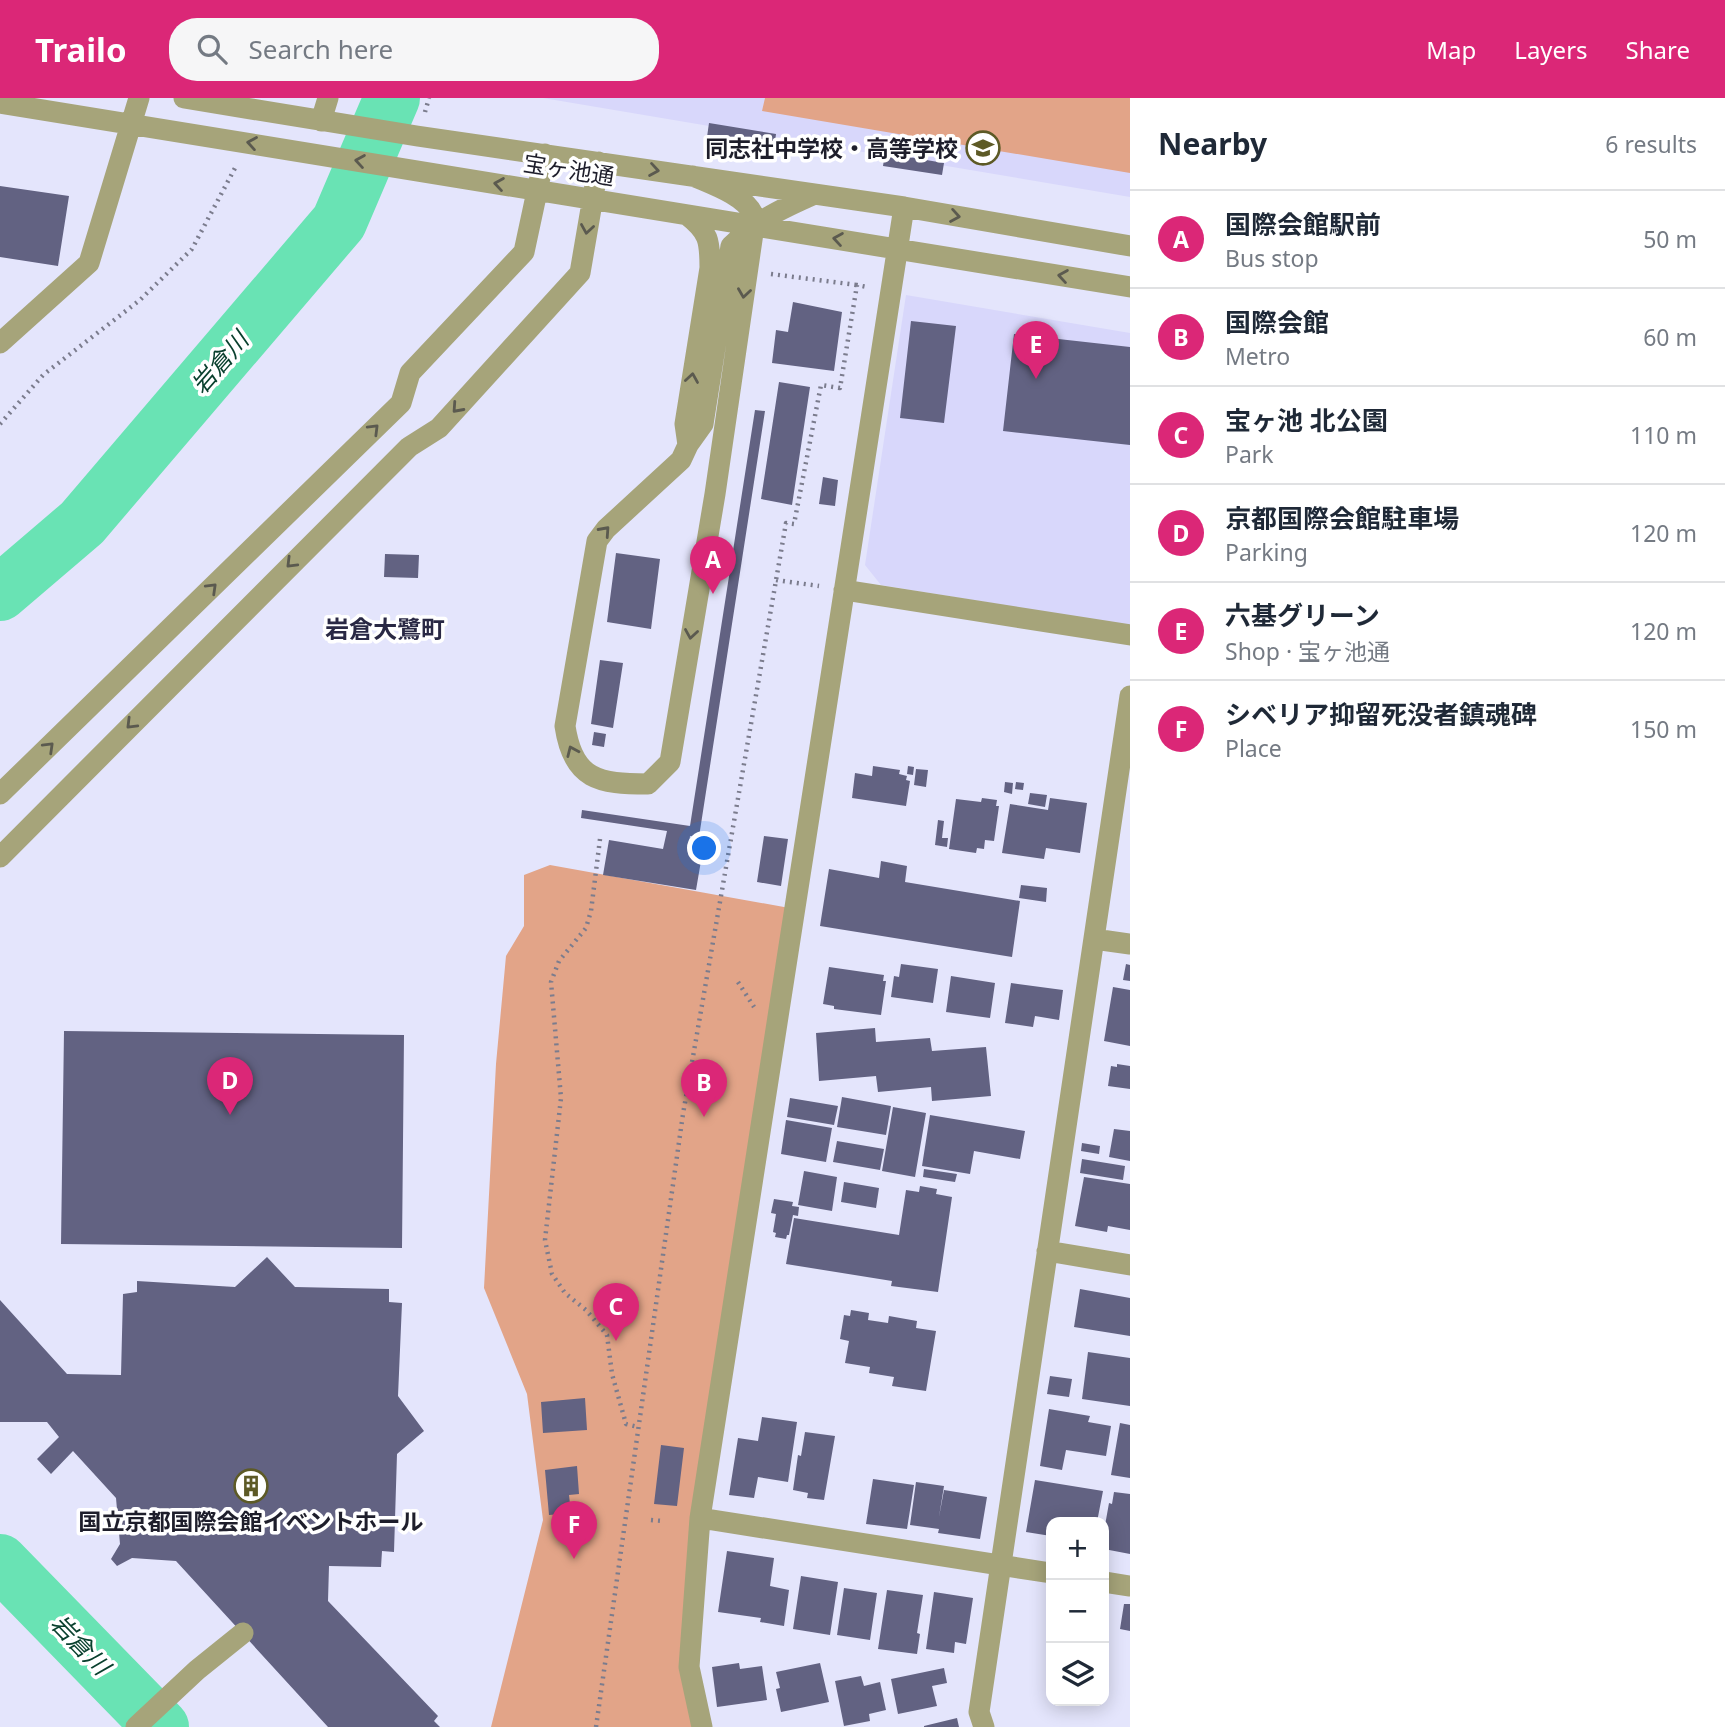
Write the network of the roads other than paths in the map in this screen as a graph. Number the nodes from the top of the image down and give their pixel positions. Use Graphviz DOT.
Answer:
graph roads {
  1 [pos="139,98"];
  2 [pos="184,98"];
  3 [pos="328,98"];
  4 [pos="0,103"];
  5 [pos="329,122"];
  6 [pos="131,123"];
  7 [pos="545,154"];
  8 [pos="599,162"];
  9 [pos="693,176"];
  10 [pos="537,190"];
  11 [pos="815,194"];
  12 [pos="592,199"];
  13 [pos="904,207"];
  14 [pos="687,215"];
  15 [pos="754,226"];
  16 [pos="1130,246"];
  17 [pos="898,249"];
  18 [pos="1130,287"];
  19 [pos="0,343"];
  20 [pos="688,445"];
  21 [pos="845,590"];
  22 [pos="1130,635"];
  23 [pos="1130,696"];
  24 [pos="0,794"];
  25 [pos="0,857"];
  26 [pos="1094,939"];
  27 [pos="1130,944"];
  28 [pos="1048,1251"];
  29 [pos="1130,1265"];
  30 [pos="700,1518"];
  31 [pos="1000,1565"];
  32 [pos="1046,1572"];
  33 [pos="1109,1583"];
  34 [pos="1130,1586"];
  35 [pos="243,1633"];
  36 [pos="136,1727"];
  37 [pos="702,1727"];
  38 [pos="984,1727"];
  1 -- 6 [label="street"];
  2 -- 5 [label="street, 宝ヶ池通"];
  3 -- 5 [label="street"];
  4 -- 6 [label="street, 宝ヶ池通"];
  5 -- 7 [label="street, 宝ヶ池通"];
  10 -- 6 [label="street, 宝ヶ池通, one-way"];
  6 -- 19 [label="street"];
  7 -- 8 [label="street, 宝ヶ池通"];
  7 -- 10 [label="street"];
  8 -- 9 [label="street, 宝ヶ池通, one-way"];
  8 -- 12 [label="street"];
  9 -- 11 [label="street, 宝ヶ池通"];
  9 -- 15 [label="street"];
  10 -- 12 [label="street, 宝ヶ池通"];
  24 -- 10 [label="street, one-way"];
  11 -- 13 [label="street, 宝ヶ池通"];
  11 -- 15 [label="street"];
  12 -- 14 [label="street, 宝ヶ池通"];
  12 -- 25 [label="street, one-way"];
  13 -- 16 [label="street, 宝ヶ池通, one-way"];
  13 -- 17 [label="street"];
  14 -- 15 [label="street, 宝ヶ池通"];
  20 -- 14 [label="street, one-way"];
  17 -- 15 [label="street, 宝ヶ池通, one-way"];
  15 -- 20 [label="street"];
  15 -- 20 [label="street, one-way"];
  18 -- 17 [label="street, 宝ヶ池通, one-way"];
  17 -- 21 [label="street"];
  21 -- 22 [label="street"];
  21 -- 30 [label="street"];
  23 -- 26 [label="street"];
  26 -- 27 [label="street"];
  26 -- 28 [label="street"];
  28 -- 29 [label="street"];
  28 -- 31 [label="street"];
  30 -- 31 [label="street"];
  30 -- 37 [label="street"];
  31 -- 32 [label="street"];
  31 -- 38 [label="street"];
  33 -- 34 [label="street"];
  35 -- 36 [label="street"];
}
